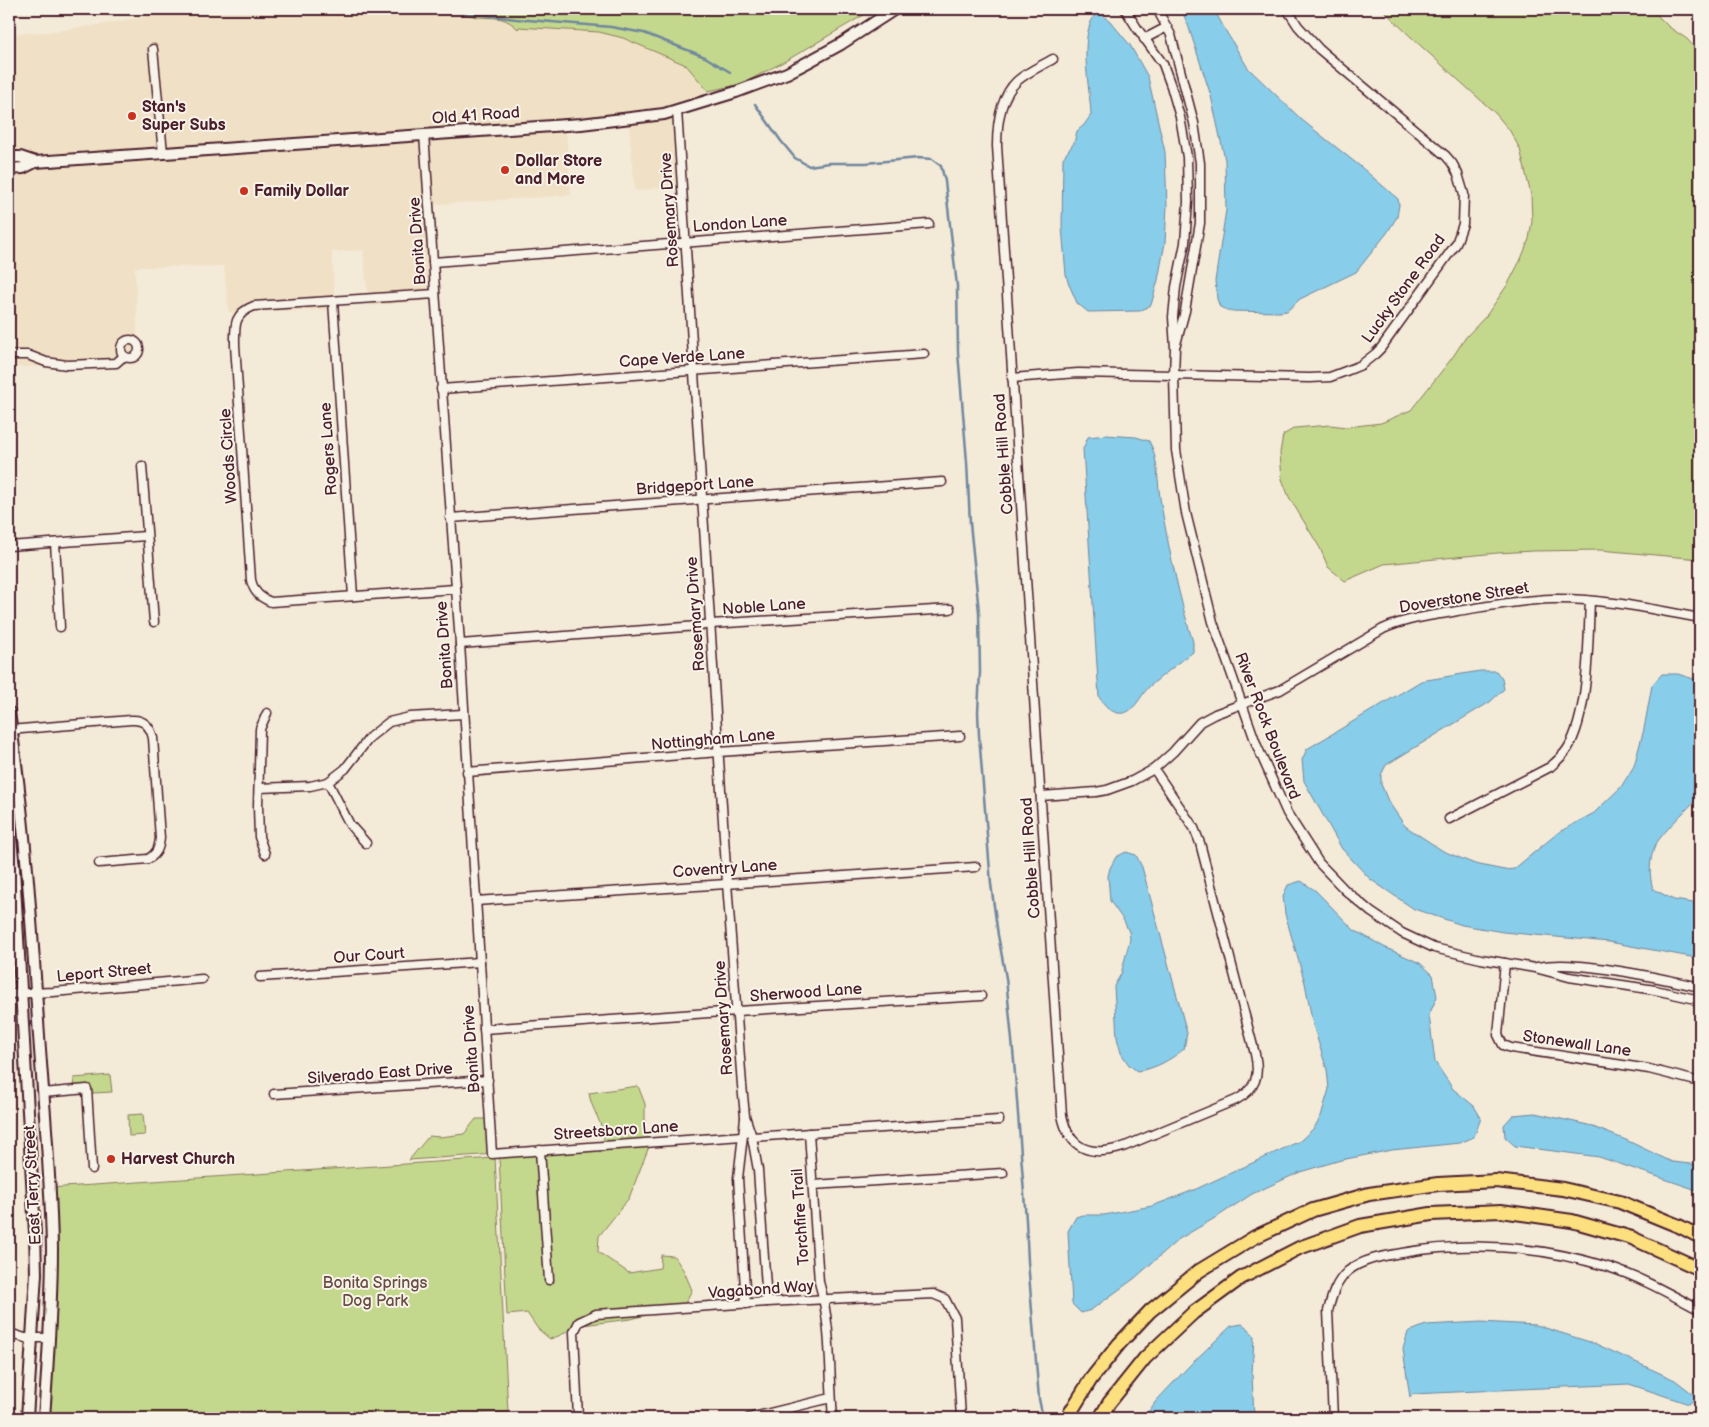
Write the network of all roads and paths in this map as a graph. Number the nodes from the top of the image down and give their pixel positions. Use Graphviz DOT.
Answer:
graph roads {
  1 [pos="895,9"];
  2 [pos="1157,9"];
  3 [pos="1288,9"];
  4 [pos="1128,10"];
  5 [pos="1167,27"];
  6 [pos="1144,39"];
  7 [pos="153,49"];
  8 [pos="1053,59"];
  9 [pos="677,110"];
  10 [pos="424,134"];
  11 [pos="163,153"];
  12 [pos="9,157"];
  13 [pos="35,162"];
  14 [pos="9,168"];
  15 [pos="929,224"];
  16 [pos="685,243"];
  17 [pos="433,262"];
  18 [pos="435,294"];
  19 [pos="333,301"];
  20 [pos="1175,348"];
  21 [pos="924,354"];
  22 [pos="9,355"];
  23 [pos="124,356"];
  24 [pos="694,371"];
  25 [pos="1174,374"];
  26 [pos="1012,378"];
  27 [pos="441,389"];
  28 [pos="142,466"];
  29 [pos="942,482"];
  30 [pos="703,499"];
  31 [pos="450,518"];
  32 [pos="146,536"];
  33 [pos="55,543"];
  34 [pos="9,546"];
  35 [pos="454,589"];
  36 [pos="353,596"];
  37 [pos="1590,601"];
  38 [pos="950,609"];
  39 [pos="1700,618"];
  40 [pos="154,622"];
  41 [pos="711,624"];
  42 [pos="60,627"];
  43 [pos="460,644"];
  44 [pos="1242,704"];
  45 [pos="9,712"];
  46 [pos="267,713"];
  47 [pos="463,714"];
  48 [pos="10,730"];
  49 [pos="960,736"];
  50 [pos="719,752"];
  51 [pos="1154,770"];
  52 [pos="467,772"];
  53 [pos="328,782"];
  54 [pos="260,788"];
  55 [pos="1041,796"];
  56 [pos="1449,819"];
  57 [pos="9,821"];
  58 [pos="366,843"];
  59 [pos="265,854"];
  60 [pos="99,863"];
  61 [pos="976,867"];
  62 [pos="728,883"];
  63 [pos="476,901"];
  64 [pos="480,962"];
  65 [pos="1505,963"];
  66 [pos="1535,968"];
  67 [pos="260,977"];
  68 [pos="202,979"];
  69 [pos="1700,987"];
  70 [pos="36,992"];
  71 [pos="20,993"];
  72 [pos="9,994"];
  73 [pos="980,996"];
  74 [pos="1700,1000"];
  75 [pos="737,1011"];
  76 [pos="484,1030"];
  77 [pos="488,1080"];
  78 [pos="1700,1082"];
  79 [pos="43,1093"];
  80 [pos="274,1094"];
  81 [pos="745,1116"];
  82 [pos="999,1120"];
  83 [pos="809,1133"];
  84 [pos="742,1136"];
  85 [pos="752,1137"];
  86 [pos="540,1150"];
  87 [pos="492,1154"];
  88 [pos="92,1169"];
  89 [pos="1002,1173"];
  90 [pos="813,1185"];
  91 [pos="1700,1237"];
  92 [pos="1700,1269"];
  93 [pos="549,1280"];
  94 [pos="824,1299"];
  95 [pos="767,1302"];
  96 [pos="746,1304"];
  97 [pos="1700,1310"];
  98 [pos="9,1333"];
  99 [pos="32,1338"];
  100 [pos="50,1338"];
  101 [pos="831,1398"];
  102 [pos="27,1418"];
  103 [pos="44,1418"];
  104 [pos="578,1418"];
  105 [pos="749,1418"];
  106 [pos="833,1418"];
  107 [pos="961,1418"];
  108 [pos="1067,1418"];
  109 [pos="1100,1418"];
  110 [pos="1333,1418"];
  1 -- 9 [label="street, Old 41 Road"];
  2 -- 5 [label="street, River Rock Boulevard"];
  3 -- 25 [label="street, Lucky Stone Road"];
  4 -- 6 [label="street, River Rock Boulevard"];
  5 -- 6 [label="street"];
  5 -- 20 [label="street, River Rock Boulevard"];
  6 -- 20 [label="street, River Rock Boulevard"];
  7 -- 11 [label="street"];
  8 -- 26 [label="street, Cobble Hill Road"];
  9 -- 10 [label="street, Old 41 Road"];
  9 -- 16 [label="street, Rosemary Drive"];
  10 -- 11 [label="street, Old 41 Road"];
  10 -- 17 [label="street, Bonita Drive"];
  11 -- 13 [label="street, Old 41 Road"];
  12 -- 13 [label="street, Old 41 Road"];
  13 -- 14 [label="street, Old 41 Road"];
  15 -- 16 [label="street, London Lane"];
  16 -- 17 [label="street, London Lane"];
  16 -- 24 [label="street, Rosemary Drive"];
  17 -- 18 [label="street, Bonita Drive"];
  18 -- 19 [label="street, Woods Circle"];
  18 -- 27 [label="street, Bonita Drive"];
  19 -- 36 [label="street, Rogers Lane"];
  19 -- 36 [label="street, Woods Circle"];
  20 -- 25 [label="street, River Rock Boulevard"];
  21 -- 24 [label="street, Cape Verde Lane"];
  22 -- 23 [label="street"];
  24 -- 27 [label="street, Cape Verde Lane"];
  24 -- 30 [label="street, Rosemary Drive"];
  25 -- 26 [label="street, Lucky Stone Road"];
  25 -- 44 [label="street, River Rock Boulevard"];
  26 -- 55 [label="street, Cobble Hill Road"];
  27 -- 31 [label="street, Bonita Drive"];
  28 -- 32 [label="street"];
  29 -- 30 [label="street, Bridgeport Lane"];
  30 -- 31 [label="street, Bridgeport Lane"];
  30 -- 41 [label="street, Rosemary Drive"];
  31 -- 35 [label="street, Bonita Drive"];
  32 -- 33 [label="street"];
  32 -- 40 [label="street"];
  33 -- 34 [label="street"];
  33 -- 42 [label="street"];
  35 -- 36 [label="street, Woods Circle"];
  35 -- 43 [label="street, Bonita Drive"];
  37 -- 39 [label="street, Doverstone Street"];
  37 -- 44 [label="street, Doverstone Street"];
  37 -- 56 [label="street"];
  38 -- 41 [label="street, Noble Lane"];
  41 -- 43 [label="street, Noble Lane"];
  41 -- 50 [label="street, Rosemary Drive"];
  43 -- 47 [label="street, Bonita Drive"];
  44 -- 51 [label="street, Doverstone Street"];
  44 -- 65 [label="street, River Rock Boulevard"];
  45 -- 48 [label="street, East Terry Street"];
  46 -- 54 [label="street"];
  47 -- 52 [label="street, Bonita Drive"];
  47 -- 53 [label="street"];
  48 -- 60 [label="street"];
  48 -- 70 [label="street, East Terry Street"];
  49 -- 50 [label="street, Nottingham Lane"];
  50 -- 52 [label="street, Nottingham Lane"];
  50 -- 62 [label="street, Rosemary Drive"];
  51 -- 55 [label="street, Doverstone Street"];
  51 -- 55 [label="street, Cobble Hill Road"];
  52 -- 63 [label="street, Bonita Drive"];
  53 -- 54 [label="street"];
  53 -- 58 [label="street"];
  54 -- 59 [label="street"];
  57 -- 71 [label="street"];
  61 -- 62 [label="street, Coventry Lane"];
  62 -- 63 [label="street, Coventry Lane"];
  62 -- 75 [label="street, Rosemary Drive"];
  63 -- 64 [label="street, Bonita Drive"];
  64 -- 67 [label="street, Our Court"];
  64 -- 76 [label="street, Bonita Drive"];
  65 -- 66 [label="street, River Rock Boulevard"];
  65 -- 78 [label="street, Stonewall Lane"];
  66 -- 69 [label="street, River Rock Boulevard"];
  66 -- 74 [label="street, River Rock Boulevard"];
  68 -- 70 [label="street, Leport Street"];
  70 -- 71 [label="street, Leport Street"];
  70 -- 79 [label="street, East Terry Street"];
  71 -- 72 [label="street, Leport Street"];
  71 -- 99 [label="street"];
  73 -- 75 [label="street, Sherwood Lane"];
  75 -- 76 [label="street, Sherwood Lane"];
  75 -- 81 [label="street, Rosemary Drive"];
  76 -- 77 [label="street, Bonita Drive"];
  77 -- 80 [label="street, Silverado East Drive"];
  77 -- 87 [label="street, Bonita Drive"];
  79 -- 88 [label="street"];
  79 -- 100 [label="street, East Terry Street"];
  81 -- 84 [label="street, Rosemary Drive"];
  81 -- 85 [label="street, Rosemary Drive"];
  82 -- 83 [label="street"];
  83 -- 85 [label="street"];
  83 -- 90 [label="street, Torchfire Trail"];
  84 -- 86 [label="street, Streetsboro Lane"];
  84 -- 96 [label="street, Rosemary Drive"];
  85 -- 95 [label="street, Rosemary Drive"];
  86 -- 87 [label="street, Streetsboro Lane"];
  86 -- 93 [label="street"];
  89 -- 90 [label="street"];
  90 -- 94 [label="street, Torchfire Trail"];
  91 -- 108 [label="main road"];
  92 -- 109 [label="main road"];
  94 -- 95 [label="street, Vagabond Way"];
  94 -- 101 [label="street, Torchfire Trail"];
  94 -- 107 [label="street, Vagabond Way"];
  95 -- 96 [label="street, Vagabond Way"];
  96 -- 104 [label="street, Vagabond Way"];
  97 -- 110 [label="street"];
  98 -- 99 [label="street"];
  99 -- 100 [label="street"];
  99 -- 102 [label="street"];
  100 -- 103 [label="street, East Terry Street"];
  101 -- 105 [label="street"];
  101 -- 106 [label="street, Torchfire Trail"];
}
